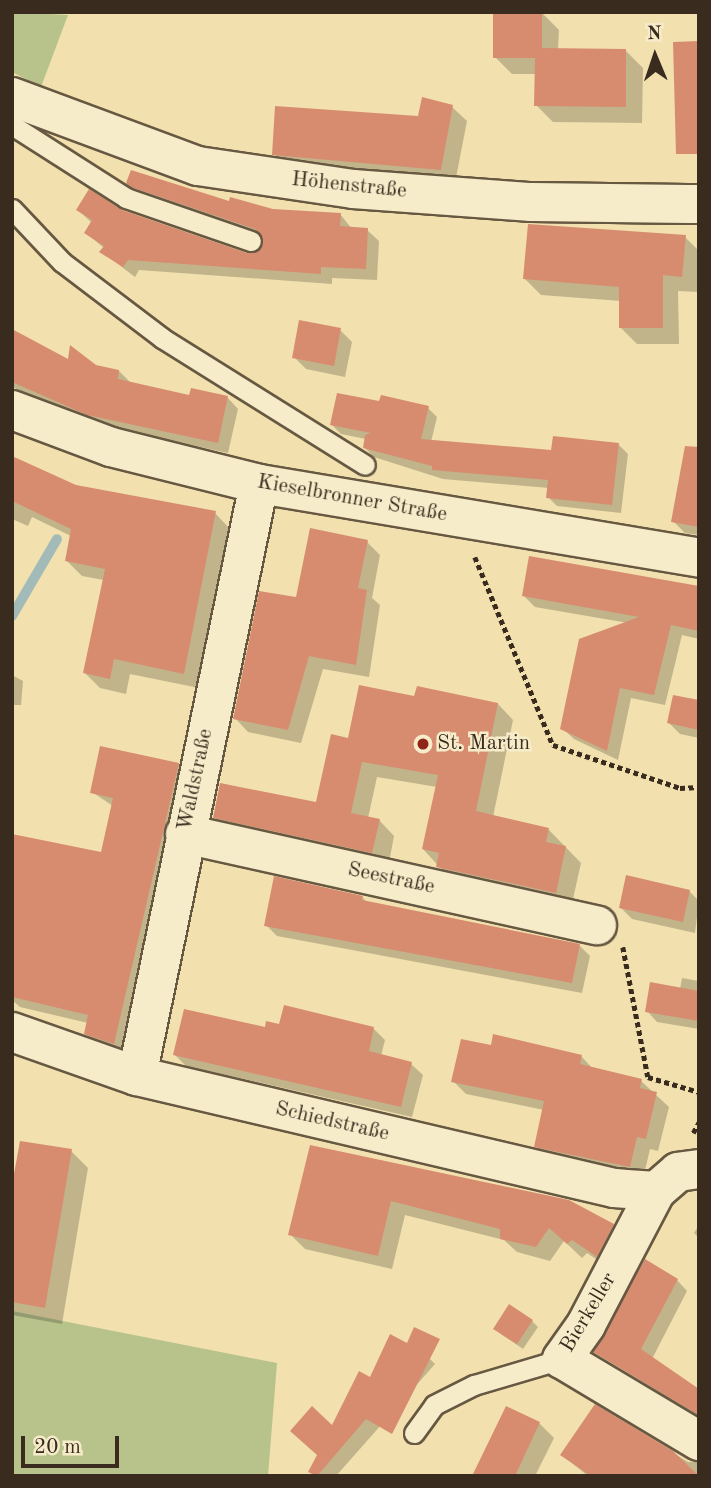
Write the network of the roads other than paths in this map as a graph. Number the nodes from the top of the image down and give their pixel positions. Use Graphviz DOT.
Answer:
graph roads {
  1 [pos="12,97"];
  2 [pos="12,125"];
  3 [pos="699,204"];
  4 [pos="12,209"];
  5 [pos="251,241"];
  6 [pos="12,410"];
  7 [pos="365,465"];
  8 [pos="259,484"];
  9 [pos="699,558"];
  10 [pos="185,834"];
  11 [pos="597,925"];
  12 [pos="12,1032"];
  13 [pos="137,1076"];
  14 [pos="699,1169"];
  15 [pos="656,1191"];
  16 [pos="562,1359"];
  17 [pos="414,1433"];
  18 [pos="699,1441"];
  1 -- 3 [label="street, Höhenstraße"];
  2 -- 5 [label="lane"];
  4 -- 7 [label="lane"];
  6 -- 8 [label="street, Kieselbronner Straße"];
  8 -- 9 [label="street, Kieselbronner Straße"];
  8 -- 10 [label="street, Waldstraße"];
  10 -- 11 [label="street, Seestraße"];
  10 -- 13 [label="street, Waldstraße"];
  12 -- 13 [label="street, Schiedstraße"];
  13 -- 15 [label="street, Schiedstraße"];
  14 -- 15 [label="street"];
  15 -- 16 [label="street, Bierkeller"];
  16 -- 17 [label="lane, Bierkeller"];
  16 -- 18 [label="street"];
}
